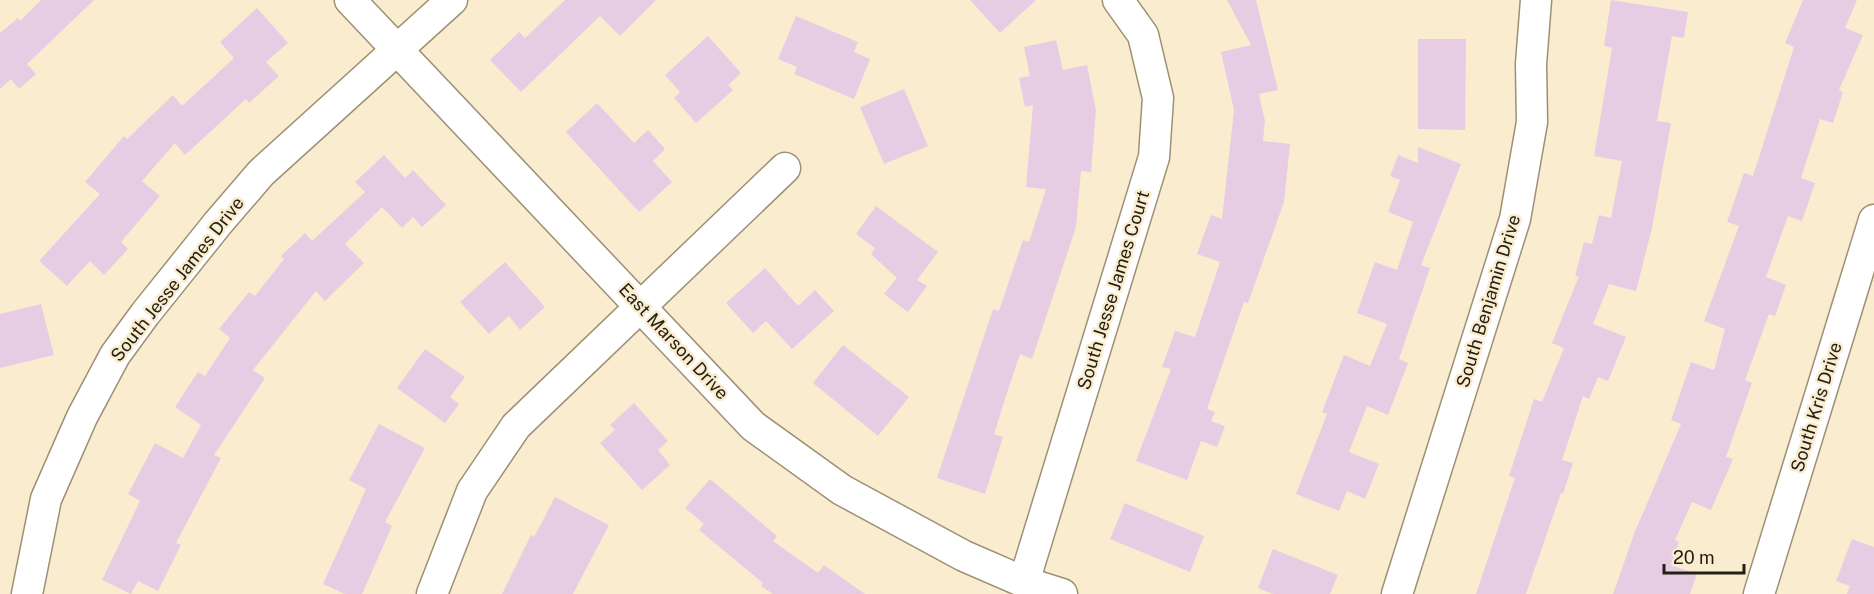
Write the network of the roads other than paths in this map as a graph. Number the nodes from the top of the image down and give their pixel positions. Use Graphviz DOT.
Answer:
graph roads {
  1 [pos="350,0"];
  2 [pos="452,0"];
  3 [pos="1118,0"];
  4 [pos="1536,0"];
  5 [pos="398,51"];
  6 [pos="785,168"];
  7 [pos="1874,220"];
  8 [pos="641,305"];
  9 [pos="1024,582"];
  10 [pos="27,594"];
  11 [pos="432,594"];
  12 [pos="1062,594"];
  13 [pos="1397,594"];
  14 [pos="1759,594"];
  1 -- 5 [label="street, East Marson Drive"];
  2 -- 5 [label="street"];
  3 -- 9 [label="street, South Jesse James Court"];
  4 -- 13 [label="street, South Benjamin Drive"];
  5 -- 8 [label="street, East Marson Drive"];
  5 -- 10 [label="street, South Jesse James Drive"];
  6 -- 8 [label="street"];
  7 -- 14 [label="street, South Kris Drive"];
  8 -- 9 [label="street, East Marson Drive"];
  8 -- 11 [label="street"];
  9 -- 12 [label="street, East Marson Drive"];
}
